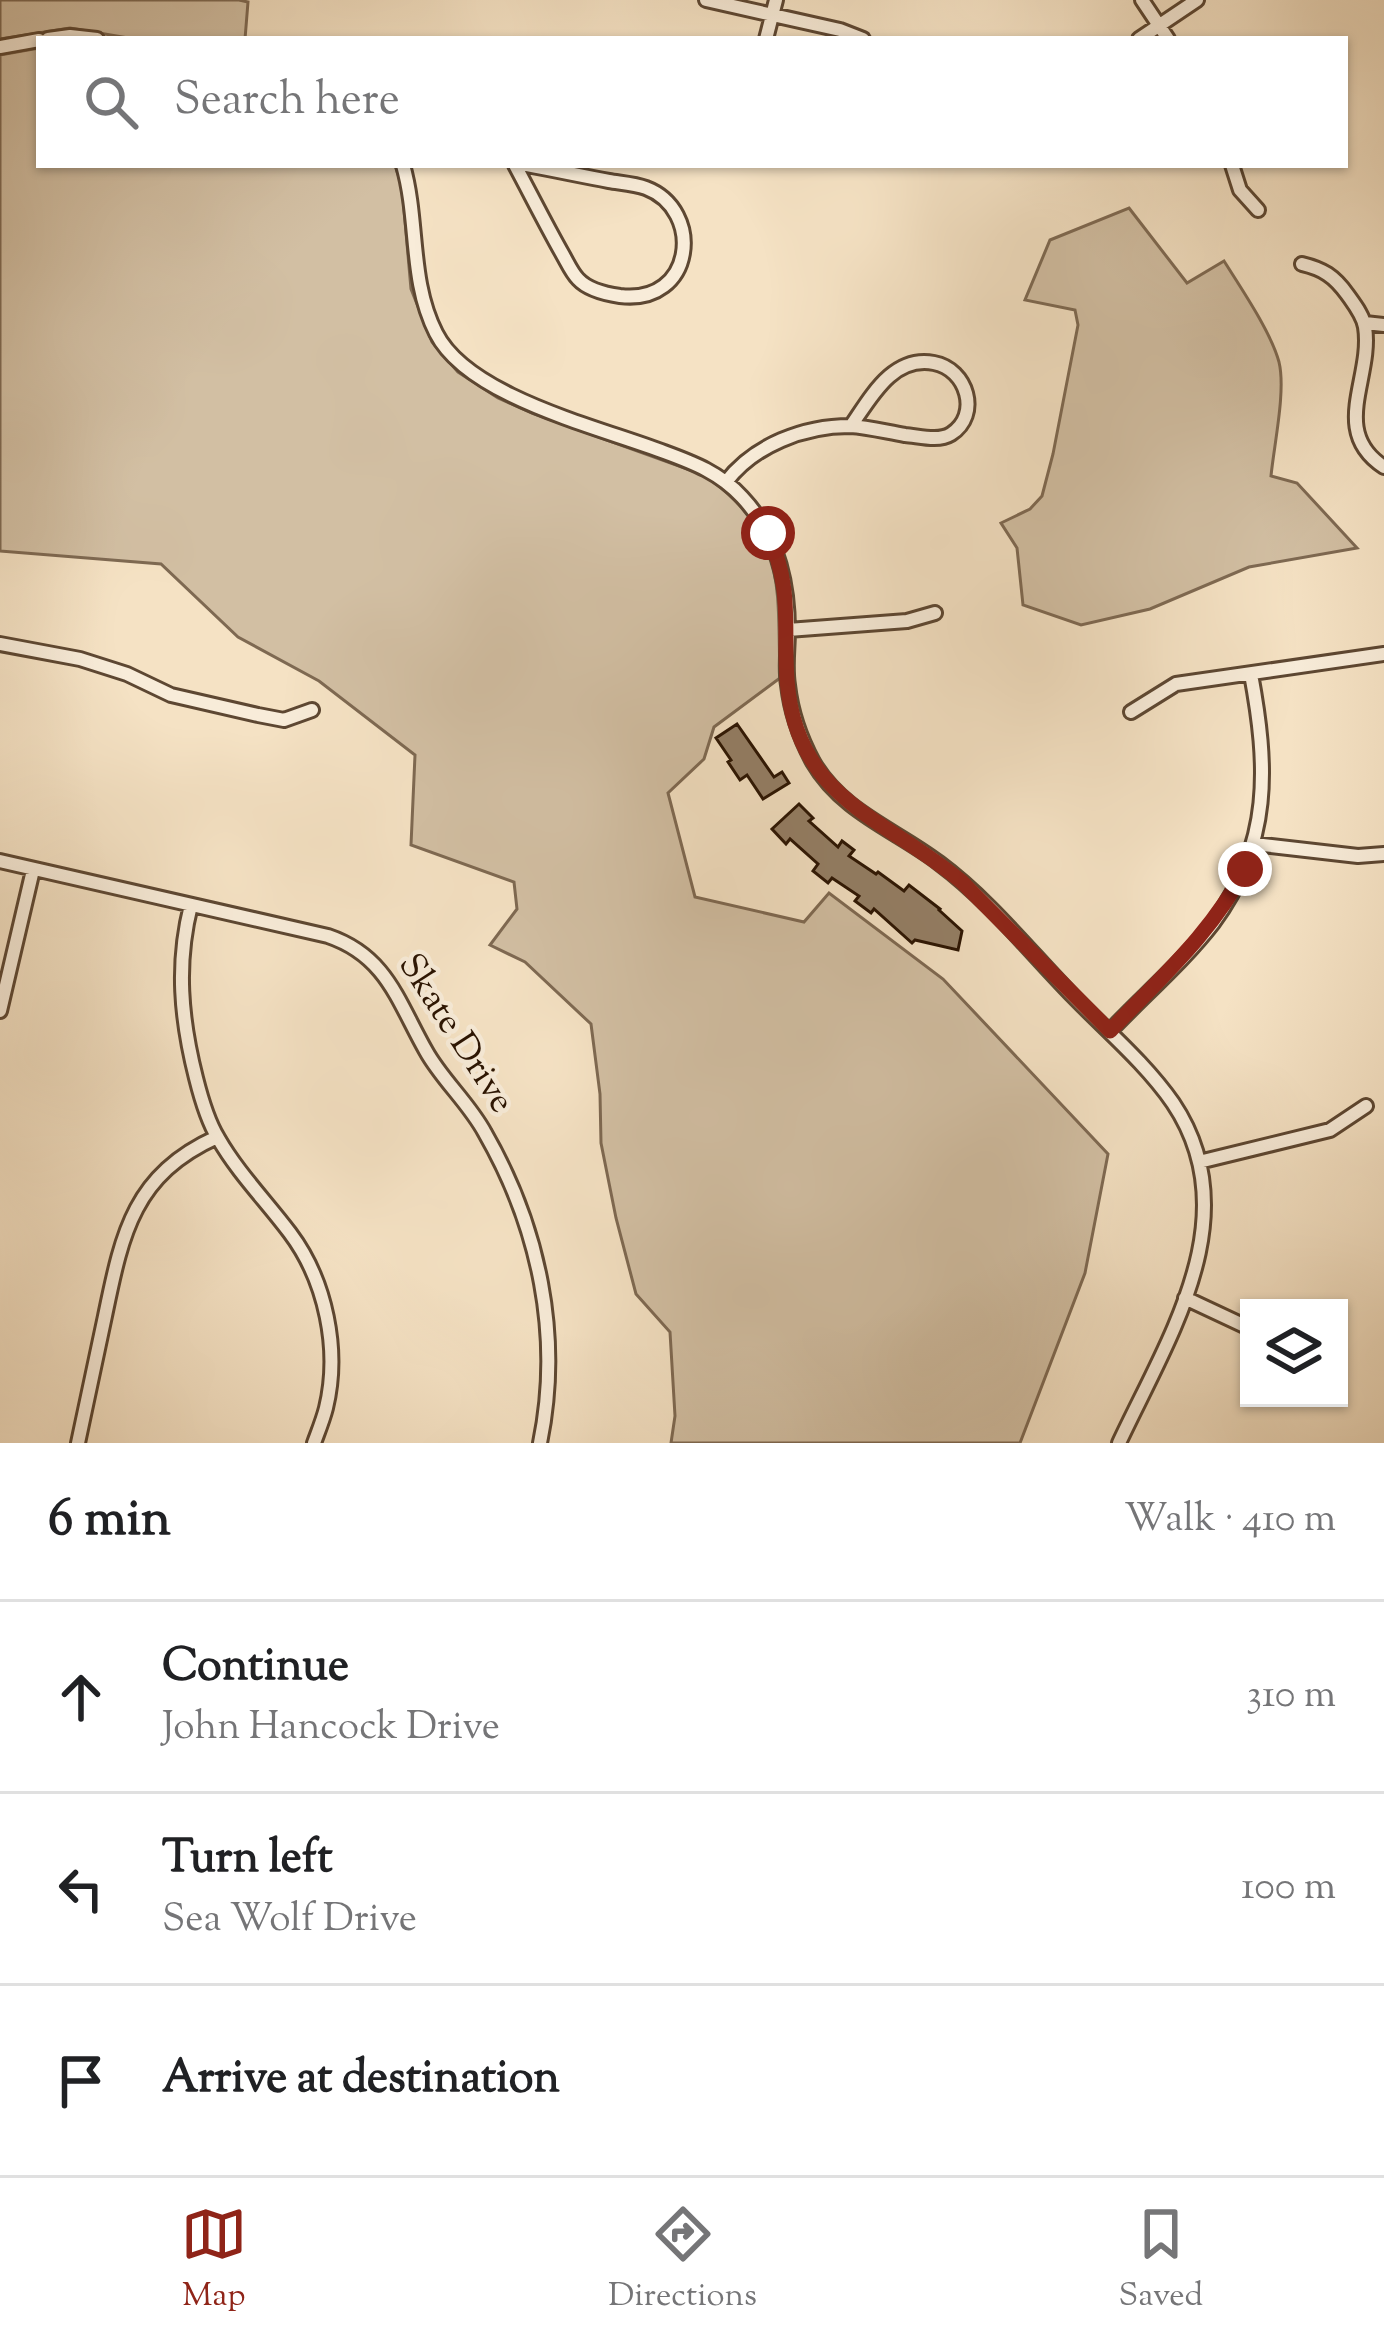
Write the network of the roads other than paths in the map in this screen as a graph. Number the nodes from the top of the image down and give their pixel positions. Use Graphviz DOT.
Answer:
graph roads {
  1 [pos="706,0"];
  2 [pos="1142,0"];
  3 [pos="1197,0"];
  4 [pos="774,7"];
  5 [pos="1159,26"];
  6 [pos="855,36"];
  7 [pos="1143,36"];
  8 [pos="1166,36"];
  9 [pos="36,40"];
  10 [pos="0,46"];
  11 [pos="404,168"];
  12 [pos="516,168"];
  13 [pos="543,168"];
  14 [pos="1233,168"];
  15 [pos="1258,210"];
  16 [pos="1302,264"];
  17 [pos="1365,323"];
  18 [pos="1384,325"];
  19 [pos="851,426"];
  20 [pos="1384,467"];
  21 [pos="726,482"];
  22 [pos="935,613"];
  23 [pos="788,630"];
  24 [pos="0,644"];
  25 [pos="1384,654"];
  26 [pos="1251,674"];
  27 [pos="312,710"];
  28 [pos="1131,712"];
  29 [pos="1254,844"];
  30 [pos="1384,854"];
  31 [pos="0,861"];
  32 [pos="33,870"];
  33 [pos="191,905"];
  34 [pos="0,1011"];
  35 [pos="1110,1031"];
  36 [pos="1366,1106"];
  37 [pos="217,1137"];
  38 [pos="1199,1162"];
  39 [pos="1185,1298"];
  40 [pos="1240,1324"];
  41 [pos="78,1443"];
  42 [pos="314,1443"];
  43 [pos="540,1443"];
  44 [pos="1119,1443"];
  1 -- 4 [label="street"];
  2 -- 5 [label="street"];
  3 -- 5 [label="street"];
  4 -- 6 [label="street"];
  5 -- 7 [label="street"];
  5 -- 8 [label="street"];
  9 -- 10 [label="street"];
  11 -- 21 [label="street"];
  12 -- 13 [label="street"];
  14 -- 15 [label="street"];
  16 -- 17 [label="street"];
  17 -- 18 [label="street"];
  17 -- 20 [label="street"];
  19 -- 19 [label="street"];
  19 -- 21 [label="street"];
  21 -- 23 [label="street"];
  22 -- 23 [label="street"];
  23 -- 35 [label="street"];
  24 -- 27 [label="street"];
  25 -- 26 [label="street"];
  26 -- 28 [label="street"];
  26 -- 29 [label="street"];
  29 -- 30 [label="street"];
  29 -- 35 [label="street"];
  31 -- 32 [label="street, Skate Drive"];
  32 -- 33 [label="street, Skate Drive"];
  32 -- 34 [label="street"];
  33 -- 37 [label="street"];
  33 -- 43 [label="street, Skate Drive"];
  35 -- 38 [label="street"];
  36 -- 38 [label="street"];
  37 -- 41 [label="street"];
  37 -- 42 [label="street"];
  38 -- 39 [label="street"];
  39 -- 40 [label="street"];
  39 -- 44 [label="street"];
}
